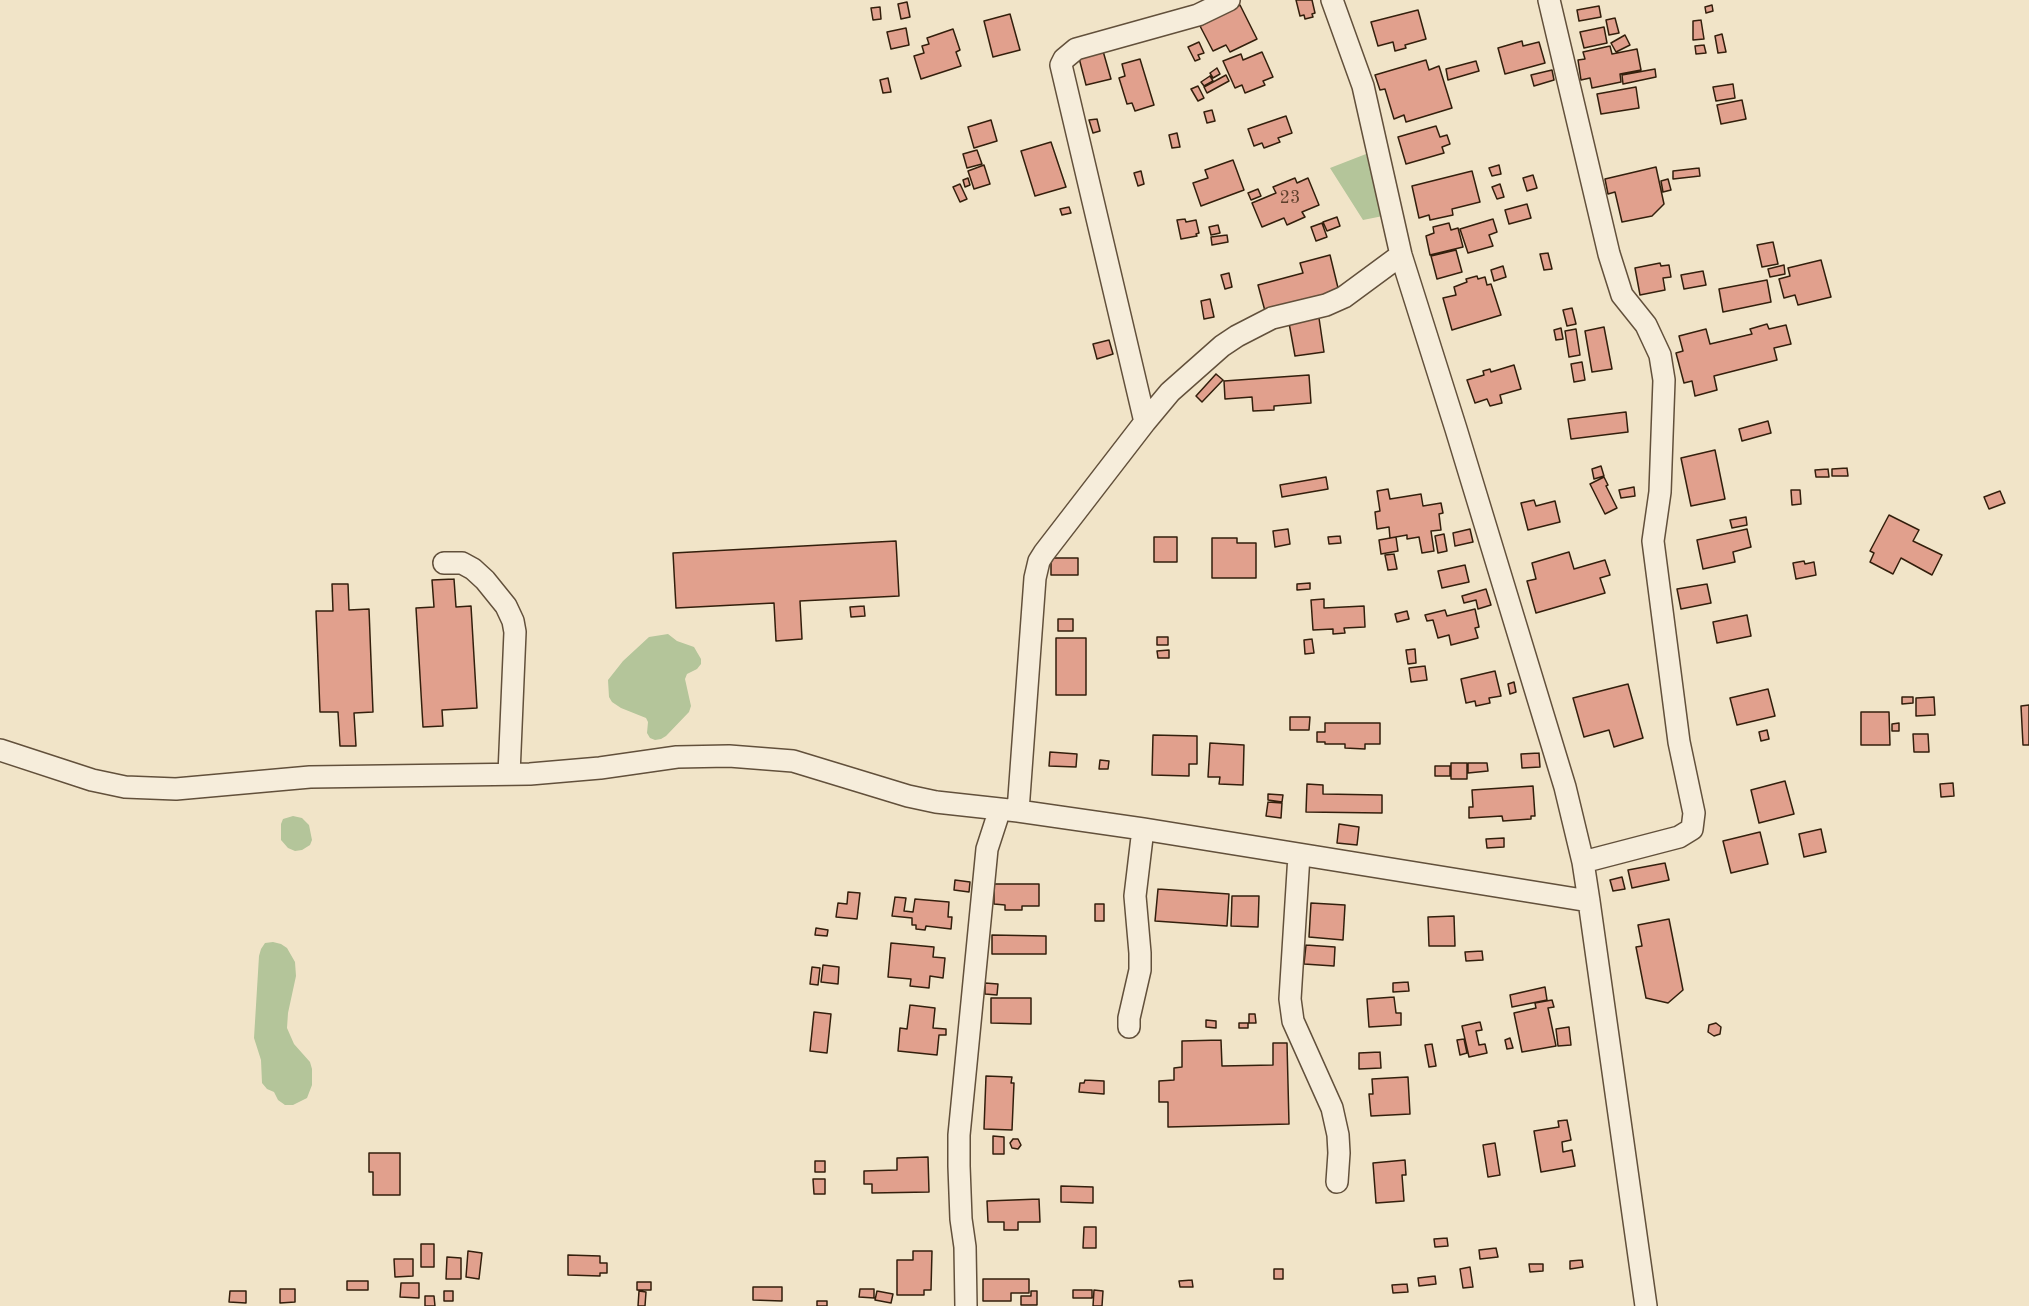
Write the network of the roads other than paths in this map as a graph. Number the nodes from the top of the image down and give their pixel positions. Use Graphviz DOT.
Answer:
graph roads {
  1 [pos="1229,0"];
  2 [pos="1332,0"];
  3 [pos="1549,0"];
  4 [pos="1401,255"];
  5 [pos="1145,422"];
  6 [pos="444,563"];
  7 [pos="0,750"];
  8 [pos="509,774"];
  9 [pos="1009,810"];
  10 [pos="1143,829"];
  11 [pos="1299,855"];
  12 [pos="1583,862"];
  13 [pos="1589,901"];
  14 [pos="1129,1027"];
  15 [pos="1337,1182"];
  16 [pos="966,1306"];
  17 [pos="1647,1306"];
  1 -- 5 [label="street"];
  2 -- 4 [label="street"];
  3 -- 12 [label="street"];
  4 -- 5 [label="street"];
  4 -- 12 [label="street"];
  5 -- 9 [label="street"];
  6 -- 8 [label="street"];
  7 -- 8 [label="street"];
  8 -- 9 [label="street"];
  9 -- 10 [label="street"];
  9 -- 16 [label="street"];
  10 -- 11 [label="street"];
  10 -- 14 [label="street"];
  11 -- 13 [label="street"];
  11 -- 15 [label="street"];
  12 -- 13 [label="street"];
  13 -- 17 [label="street"];
}
